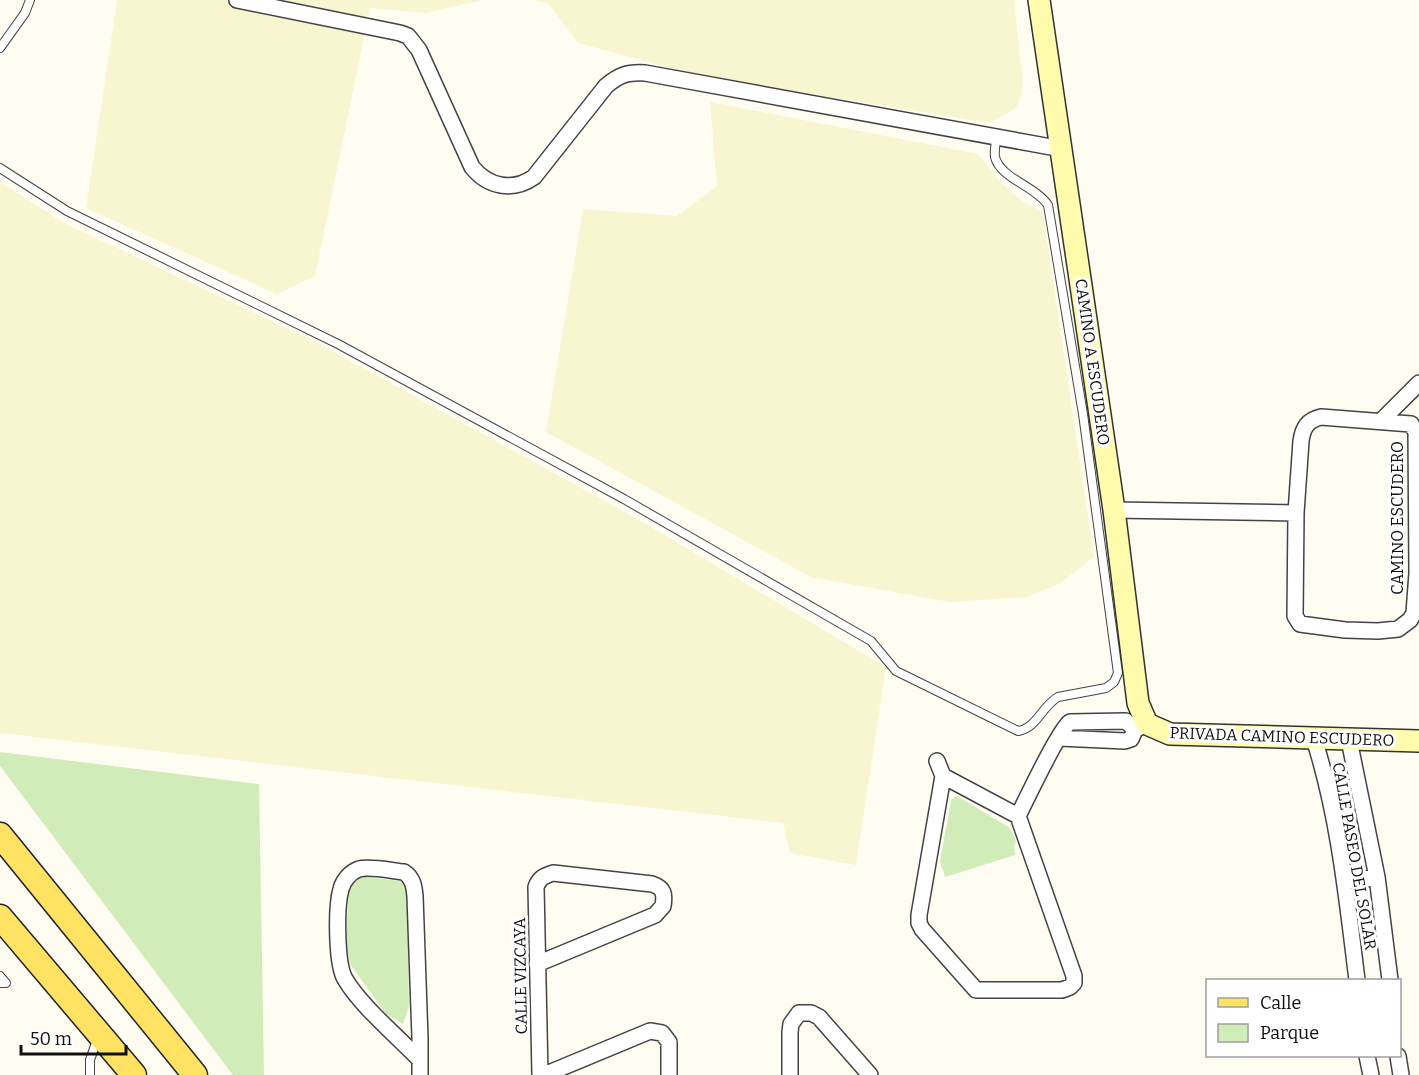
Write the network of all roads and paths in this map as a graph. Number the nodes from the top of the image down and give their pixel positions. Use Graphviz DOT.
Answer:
graph roads {
  1 [pos="30,0"];
  2 [pos="237,0"];
  3 [pos="1039,0"];
  4 [pos="0,48"];
  5 [pos="996,138"];
  6 [pos="1062,149"];
  7 [pos="0,168"];
  8 [pos="1419,383"];
  9 [pos="1381,421"];
  10 [pos="1114,510"];
  11 [pos="1296,513"];
  12 [pos="1141,727"];
  13 [pos="1314,739"];
  14 [pos="1349,740"];
  15 [pos="1419,741"];
  16 [pos="937,761"];
  17 [pos="943,776"];
  18 [pos="1018,816"];
  19 [pos="0,835"];
  20 [pos="1377,877"];
  21 [pos="1345,882"];
  22 [pos="0,918"];
  23 [pos="537,963"];
  24 [pos="0,976"];
  25 [pos="1357,979"];
  26 [pos="1390,979"];
  27 [pos="0,983"];
  28 [pos="100,1032"];
  29 [pos="1367,1057"];
  30 [pos="1398,1057"];
  31 [pos="420,1067"];
  32 [pos="90,1075"];
  33 [pos="134,1075"];
  34 [pos="195,1075"];
  35 [pos="542,1075"];
  36 [pos="669,1075"];
  37 [pos="790,1075"];
  38 [pos="870,1075"];
  39 [pos="1371,1075"];
  40 [pos="1401,1075"];
  1 -- 4 [label="lane"];
  2 -- 5 [label="street"];
  3 -- 6 [label="street, CAMINO A ESCUDERO"];
  5 -- 6 [label="street"];
  5 -- 7 [label="lane"];
  6 -- 10 [label="street, CAMINO A ESCUDERO"];
  8 -- 9 [label="street"];
  9 -- 11 [label="street, CAMINO ESCUDERO"];
  9 -- 11 [label="street, CAMINO ESCUDERO"];
  10 -- 11 [label="street"];
  10 -- 12 [label="street, CAMINO A ESCUDERO"];
  12 -- 13 [label="street, PRIVADA CAMINO ESCUDERO"];
  12 -- 18 [label="street"];
  13 -- 14 [label="street, PRIVADA CAMINO ESCUDERO"];
  13 -- 21 [label="street, CALLE PASEO DEL SOLAR"];
  14 -- 15 [label="street, PRIVADA CAMINO ESCUDERO"];
  14 -- 20 [label="street, CALLE PASEO DEL SOLAR"];
  16 -- 17 [label="street"];
  17 -- 18 [label="street"];
  17 -- 18 [label="street"];
  19 -- 34 [label="main road"];
  20 -- 21 [label="street"];
  20 -- 26 [label="street, CALLE PASEO DEL SOLAR"];
  21 -- 25 [label="street, CALLE PASEO DEL SOLAR"];
  22 -- 28 [label="main road"];
  23 -- 23 [label="street, CALLE VIZCAYA"];
  23 -- 35 [label="street, CALLE VIZCAYA"];
  24 -- 27 [label="lane"];
  28 -- 32 [label="lane"];
  28 -- 33 [label="main road"];
  29 -- 39 [label="street"];
  30 -- 40 [label="street"];
  31 -- 31 [label="street"];
  35 -- 36 [label="street"];
  37 -- 38 [label="street"];
}
